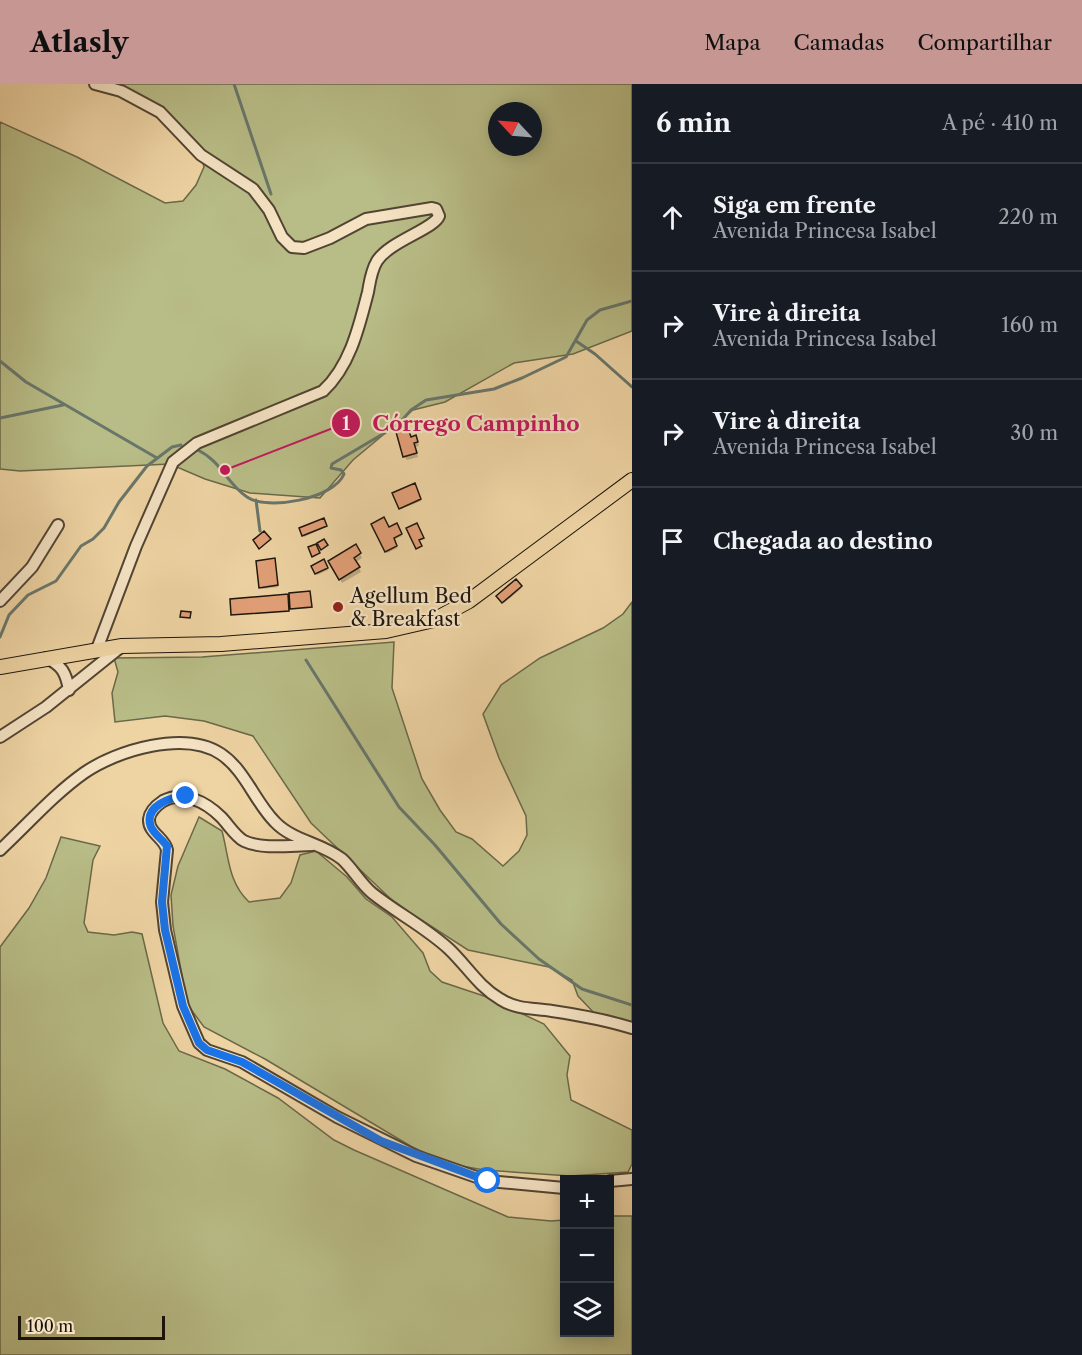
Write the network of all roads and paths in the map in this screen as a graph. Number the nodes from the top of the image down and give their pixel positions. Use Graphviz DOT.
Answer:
graph roads {
  1 [pos="95,84"];
  2 [pos="632,480"];
  3 [pos="58,525"];
  4 [pos="0,601"];
  5 [pos="122,646"];
  6 [pos="97,649"];
  7 [pos="46,658"];
  8 [pos="0,667"];
  9 [pos="69,690"];
  10 [pos="0,736"];
  11 [pos="314,845"];
  12 [pos="0,850"];
  13 [pos="632,1028"];
  14 [pos="632,1179"];
  15 [pos="614,1181"];
  16 [pos="560,1188"];
  1 -- 6 [label="street"];
  2 -- 5 [label="main road"];
  3 -- 4 [label="street"];
  5 -- 6 [label="main road"];
  5 -- 9 [label="street"];
  6 -- 7 [label="main road"];
  7 -- 8 [label="main road"];
  7 -- 9 [label="street"];
  9 -- 10 [label="street"];
  11 -- 12 [label="street"];
  11 -- 13 [label="street"];
  11 -- 16 [label="street"];
  14 -- 15 [label="street"];
}
